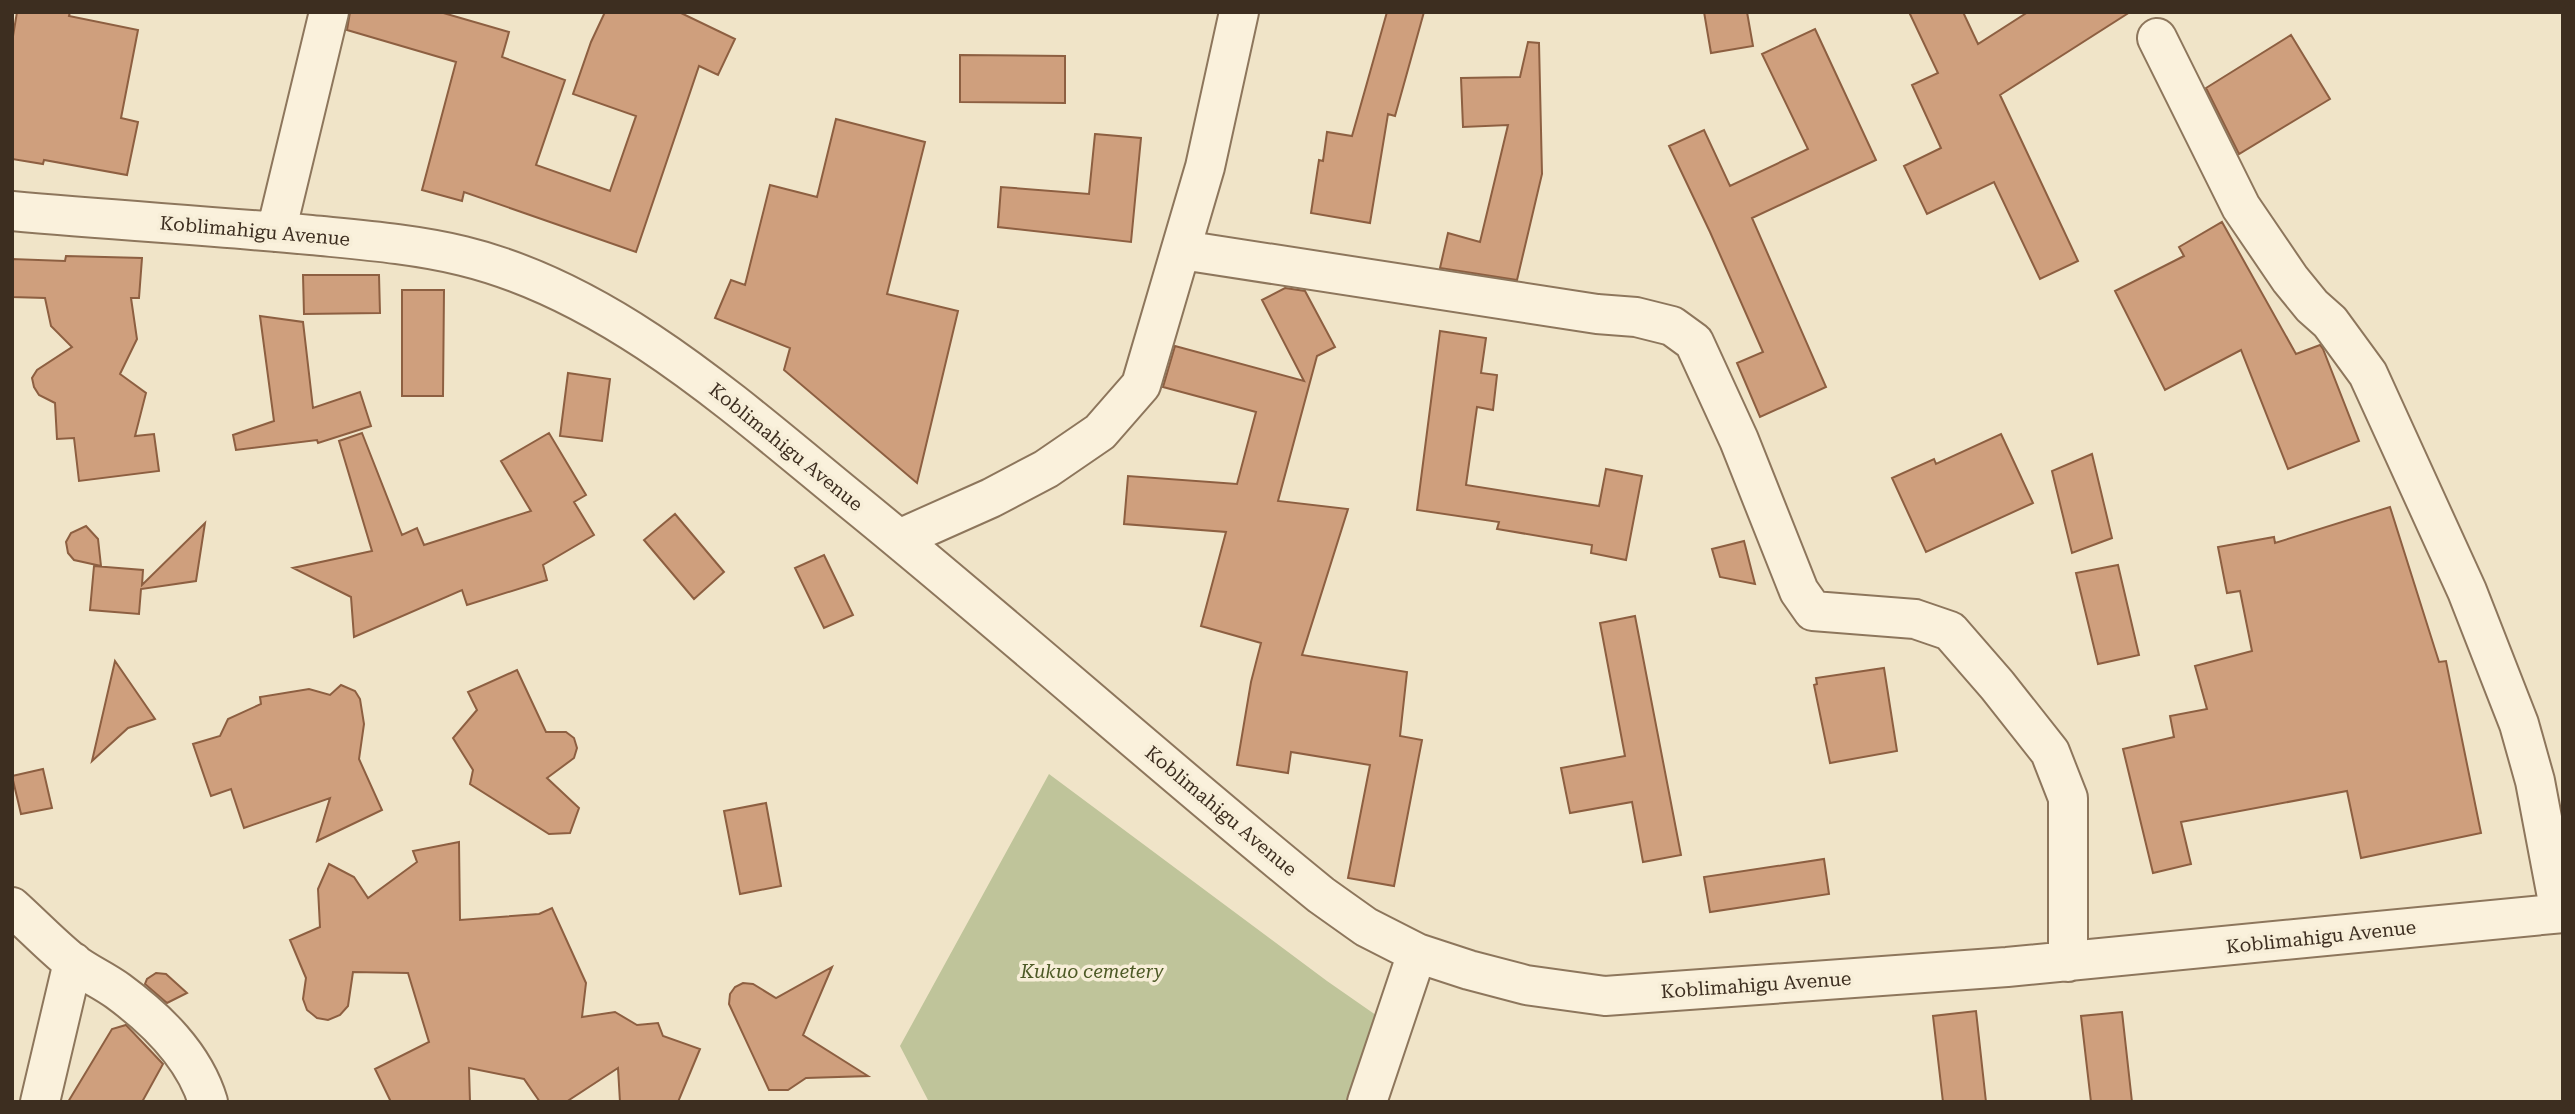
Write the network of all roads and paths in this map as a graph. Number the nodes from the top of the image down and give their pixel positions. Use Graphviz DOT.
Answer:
graph roads {
  1 [pos="329,12"];
  2 [pos="1239,12"];
  3 [pos="2157,37"];
  4 [pos="12,211"];
  5 [pos="276,232"];
  6 [pos="1182,250"];
  7 [pos="899,539"];
  8 [pos="12,907"];
  9 [pos="2561,913"];
  10 [pos="1418,953"];
  11 [pos="73,962"];
  12 [pos="2068,962"];
  13 [pos="40,1102"];
  14 [pos="208,1102"];
  15 [pos="1367,1102"];
  1 -- 5 [label="street"];
  2 -- 6 [label="street"];
  3 -- 9 [label="street"];
  4 -- 5 [label="street, Koblimahigu Avenue"];
  5 -- 7 [label="street, Koblimahigu Avenue"];
  6 -- 7 [label="street"];
  6 -- 12 [label="street"];
  7 -- 10 [label="street, Koblimahigu Avenue"];
  8 -- 11 [label="street"];
  9 -- 12 [label="street, Koblimahigu Avenue"];
  10 -- 12 [label="street, Koblimahigu Avenue"];
  10 -- 15 [label="street"];
  11 -- 13 [label="street"];
  11 -- 14 [label="street"];
}
